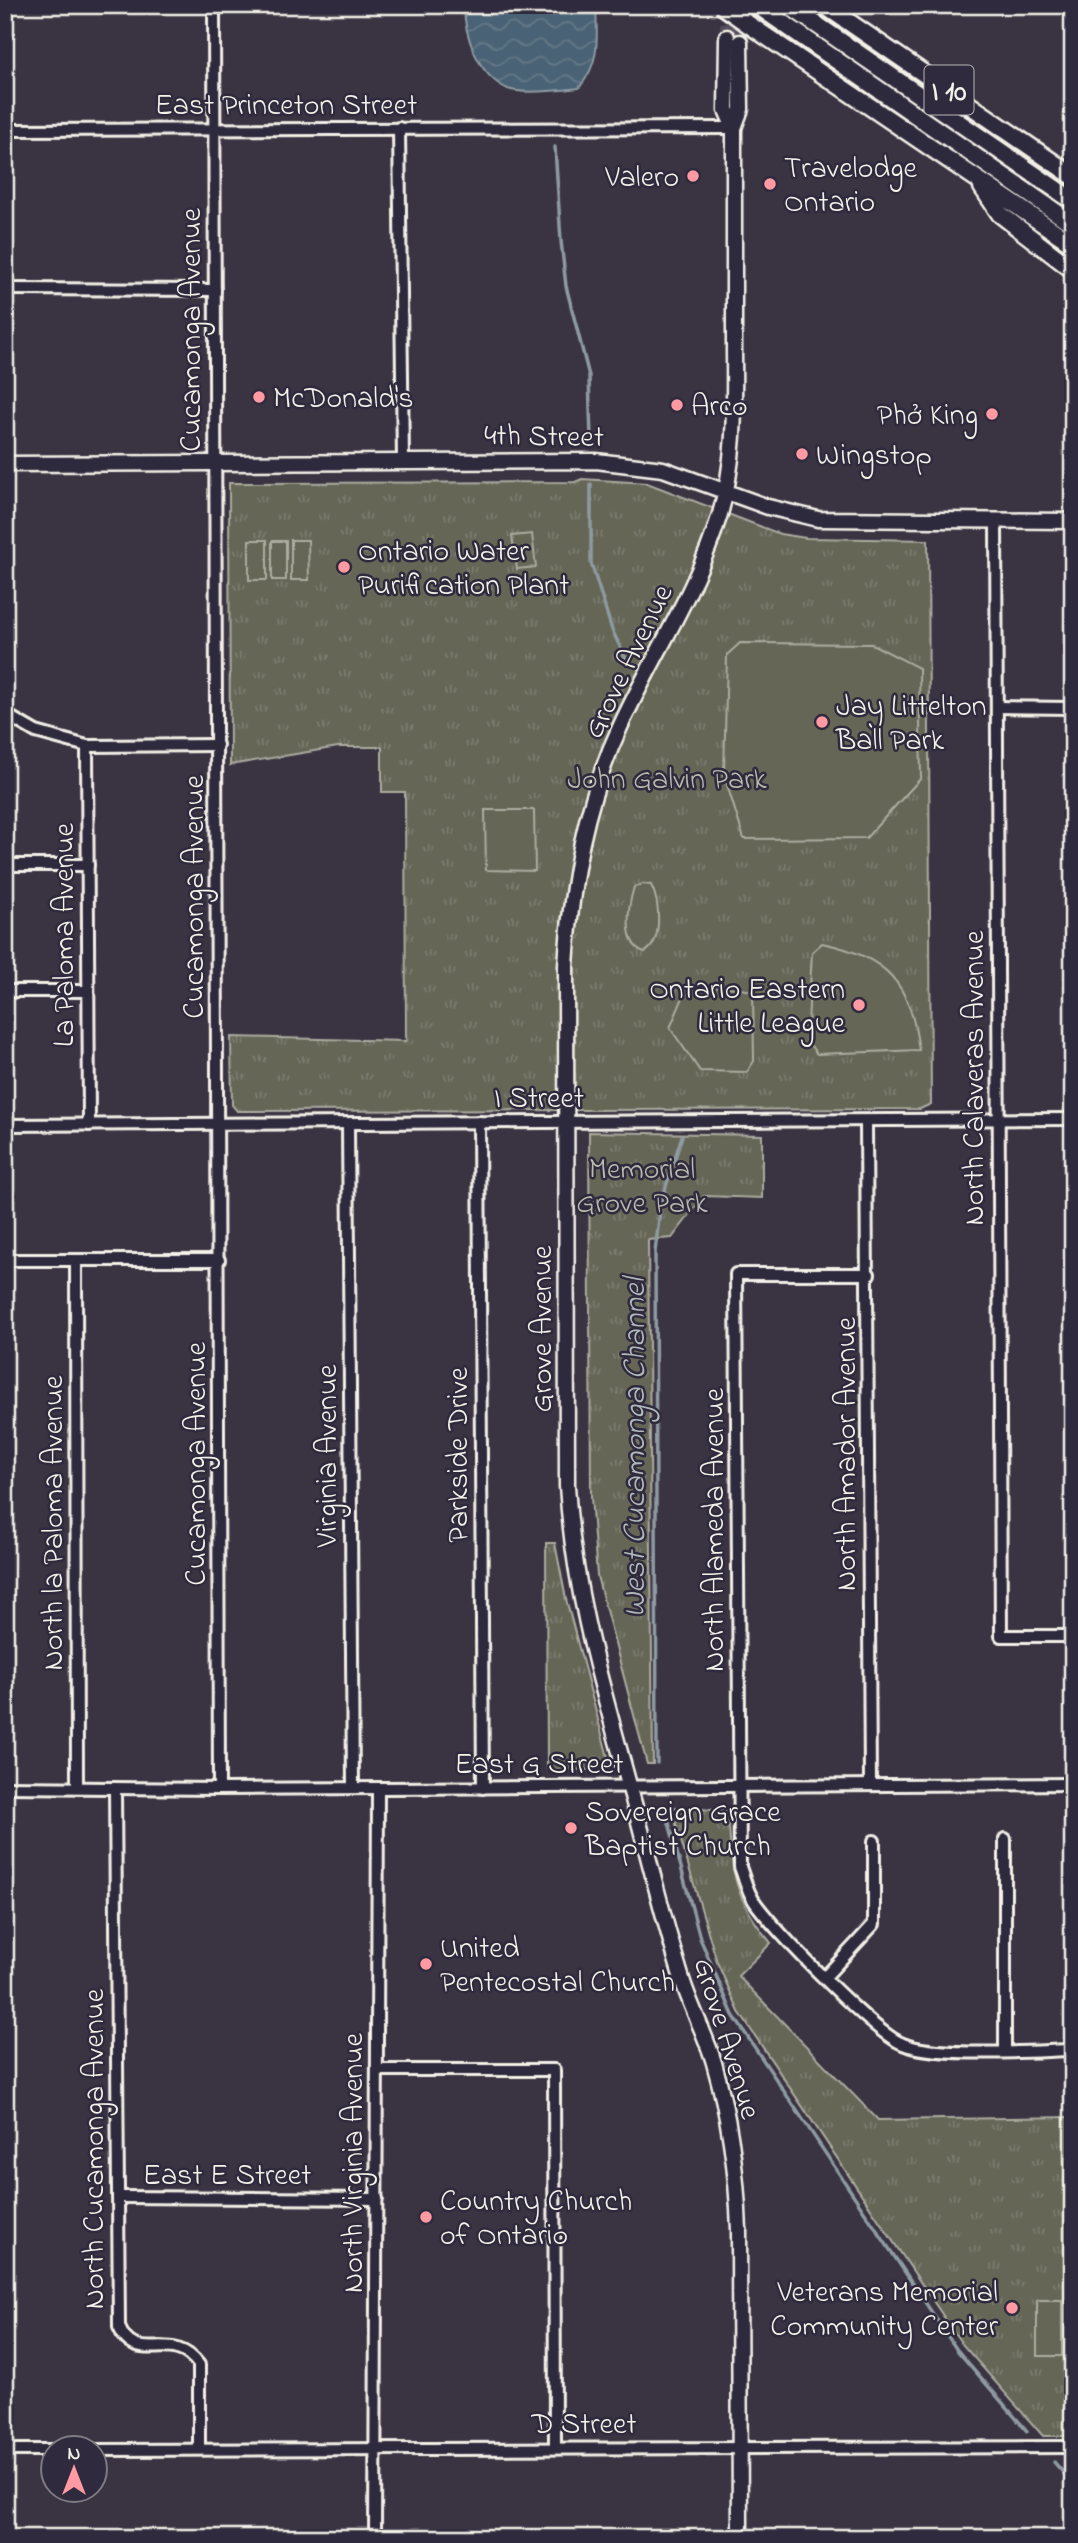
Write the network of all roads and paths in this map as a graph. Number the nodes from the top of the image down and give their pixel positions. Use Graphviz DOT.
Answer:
graph roads {
  1 [pos="214,5"];
  2 [pos="721,5"];
  3 [pos="757,5"];
  4 [pos="788,5"];
  5 [pos="824,5"];
  6 [pos="734,39"];
  7 [pos="213,128"];
  8 [pos="399,128"];
  9 [pos="734,128"];
  10 [pos="5,130"];
  11 [pos="1073,176"];
  12 [pos="976,179"];
  13 [pos="1073,201"];
  14 [pos="1073,224"];
  15 [pos="1073,244"];
  16 [pos="1073,270"];
  17 [pos="5,289"];
  18 [pos="215,290"];
  19 [pos="403,461"];
  20 [pos="216,462"];
  21 [pos="5,464"];
  22 [pos="725,491"];
  23 [pos="996,521"];
  24 [pos="1073,521"];
  25 [pos="997,708"];
  26 [pos="1073,708"];
  27 [pos="5,714"];
  28 [pos="217,745"];
  29 [pos="87,746"];
  30 [pos="5,865"];
  31 [pos="88,865"];
  32 [pos="5,991"];
  33 [pos="88,991"];
  34 [pos="998,1119"];
  35 [pos="1073,1119"];
  36 [pos="479,1122"];
  37 [pos="566,1122"];
  38 [pos="866,1122"];
  39 [pos="218,1124"];
  40 [pos="348,1124"];
  41 [pos="5,1125"];
  42 [pos="89,1125"];
  43 [pos="5,1260"];
  44 [pos="76,1260"];
  45 [pos="219,1260"];
  46 [pos="869,1274"];
  47 [pos="1073,1636"];
  48 [pos="1073,1784"];
  49 [pos="870,1785"];
  50 [pos="77,1786"];
  51 [pos="739,1786"];
  52 [pos="5,1787"];
  53 [pos="630,1787"];
  54 [pos="116,1788"];
  55 [pos="353,1788"];
  56 [pos="378,1788"];
  57 [pos="483,1788"];
  58 [pos="219,1789"];
  59 [pos="1005,1839"];
  60 [pos="874,1841"];
  61 [pos="825,1977"];
  62 [pos="1073,2050"];
  63 [pos="1005,2051"];
  64 [pos="378,2070"];
  65 [pos="119,2197"];
  66 [pos="377,2199"];
  67 [pos="555,2447"];
  68 [pos="740,2447"];
  69 [pos="1073,2447"];
  70 [pos="375,2448"];
  71 [pos="199,2449"];
  72 [pos="5,2450"];
  73 [pos="38,2450"];
  74 [pos="108,2450"];
  75 [pos="375,2538"];
  76 [pos="740,2538"];
  1 -- 7 [label="street, Cucamonga Avenue"];
  2 -- 12 [label="highway, I 10, bridge"];
  3 -- 14 [label="highway"];
  4 -- 13 [label="highway"];
  5 -- 11 [label="highway, I 10"];
  6 -- 9 [label="main road, Grove Avenue"];
  7 -- 8 [label="street, East Princeton Street"];
  7 -- 10 [label="street, East Princeton Street"];
  7 -- 18 [label="street, Cucamonga Avenue"];
  8 -- 9 [label="street, East Princeton Street"];
  8 -- 19 [label="street"];
  9 -- 22 [label="main road, Grove Avenue"];
  12 -- 15 [label="highway, I 10"];
  12 -- 16 [label="highway"];
  17 -- 18 [label="street"];
  18 -- 20 [label="street, Cucamonga Avenue"];
  19 -- 20 [label="main road, 4th Street"];
  19 -- 22 [label="main road, 4th Street"];
  20 -- 21 [label="main road, 4th Street"];
  20 -- 28 [label="street, Cucamonga Avenue"];
  22 -- 23 [label="main road, 4th Street"];
  22 -- 37 [label="main road, Grove Avenue"];
  23 -- 24 [label="main road, 4th Street"];
  23 -- 25 [label="street, North Calaveras Avenue"];
  25 -- 26 [label="street"];
  25 -- 34 [label="street, North Calaveras Avenue"];
  27 -- 29 [label="street"];
  28 -- 29 [label="street"];
  28 -- 39 [label="street, Cucamonga Avenue"];
  29 -- 31 [label="street, La Paloma Avenue"];
  30 -- 31 [label="street"];
  31 -- 33 [label="street, La Paloma Avenue"];
  32 -- 33 [label="street"];
  33 -- 42 [label="street, La Paloma Avenue"];
  34 -- 35 [label="street, I Street"];
  34 -- 38 [label="street, I Street"];
  34 -- 47 [label="street, North Calaveras Avenue"];
  36 -- 37 [label="street, I Street"];
  36 -- 40 [label="street, I Street"];
  36 -- 57 [label="street, Parkside Drive"];
  37 -- 38 [label="street, I Street"];
  37 -- 53 [label="main road, Grove Avenue"];
  38 -- 46 [label="street, North Amador Avenue"];
  39 -- 40 [label="street, I Street"];
  39 -- 42 [label="street, I Street"];
  39 -- 45 [label="street, Cucamonga Avenue"];
  40 -- 55 [label="street, Virginia Avenue"];
  41 -- 42 [label="street, I Street"];
  43 -- 44 [label="street"];
  44 -- 45 [label="street"];
  44 -- 50 [label="street, North la Paloma Avenue"];
  45 -- 58 [label="street, Cucamonga Avenue"];
  46 -- 49 [label="street, North Amador Avenue"];
  46 -- 51 [label="street, North Alameda Avenue"];
  48 -- 49 [label="street, East G Street"];
  49 -- 51 [label="street, East G Street"];
  50 -- 52 [label="street, East G Street"];
  50 -- 54 [label="street, East G Street"];
  51 -- 53 [label="street, East G Street"];
  51 -- 61 [label="street, North Alameda Avenue"];
  53 -- 57 [label="street, East G Street"];
  53 -- 68 [label="main road, Grove Avenue"];
  54 -- 58 [label="street, East G Street"];
  54 -- 65 [label="street, North Cucamonga Avenue"];
  55 -- 56 [label="street, East G Street"];
  55 -- 58 [label="street, East G Street"];
  56 -- 57 [label="street, East G Street"];
  56 -- 64 [label="street, North Virginia Avenue"];
  59 -- 63 [label="street"];
  60 -- 61 [label="street"];
  61 -- 63 [label="street, North Alameda Avenue"];
  62 -- 63 [label="street, North Alameda Avenue"];
  64 -- 66 [label="street, North Virginia Avenue"];
  64 -- 67 [label="street"];
  65 -- 66 [label="street, East E Street"];
  65 -- 71 [label="street, North Cucamonga Avenue"];
  66 -- 70 [label="street, North Virginia Avenue"];
  67 -- 68 [label="street, D Street"];
  67 -- 70 [label="street, D Street"];
  68 -- 69 [label="street, D Street"];
  68 -- 76 [label="main road, Grove Avenue"];
  70 -- 71 [label="street, D Street"];
  70 -- 75 [label="street, North Virginia Avenue"];
  71 -- 74 [label="street, D Street"];
  72 -- 73 [label="street"];
}
